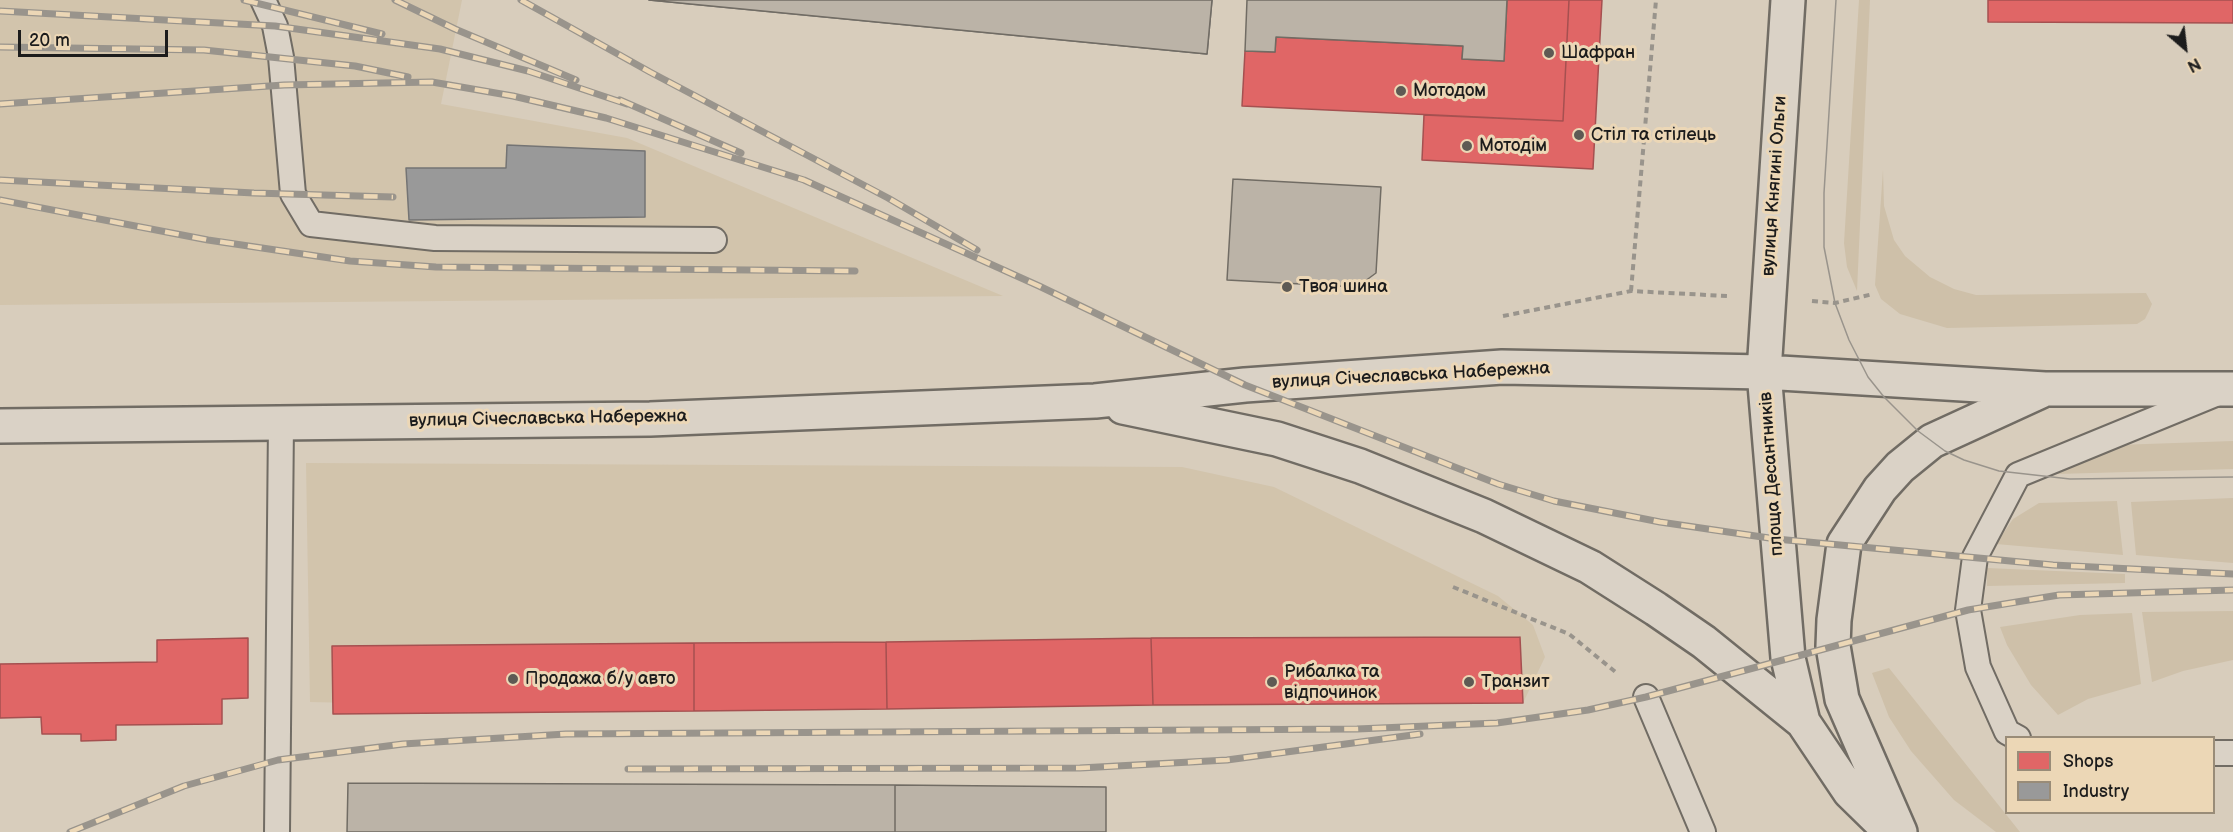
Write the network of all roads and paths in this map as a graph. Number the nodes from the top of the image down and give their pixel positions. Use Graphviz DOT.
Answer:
graph roads {
  1 [pos="263,0"];
  2 [pos="1656,0"];
  3 [pos="1788,0"];
  4 [pos="714,240"];
  5 [pos="1503,316"];
  6 [pos="1764,372"];
  7 [pos="2045,389"];
  8 [pos="2231,389"];
  9 [pos="1095,401"];
  10 [pos="281,423"];
  11 [pos="0,426"];
  12 [pos="1453,587"];
  13 [pos="1646,697"];
  14 [pos="1803,722"];
  15 [pos="2014,736"];
  16 [pos="2215,753"];
  17 [pos="2233,753"];
  18 [pos="277,832"];
  19 [pos="1703,832"];
  20 [pos="1891,832"];
  21 [pos="1900,832"];
  1 -- 4 [label="lane"];
  2 -- 5 [label="path"];
  3 -- 6 [label="main road, вулиця Княгині Ольги"];
  6 -- 7 [label="main road, площа Десантників"];
  6 -- 9 [label="main road, вулиця Січеславська Набережна"];
  6 -- 14 [label="main road, площа Десантників"];
  7 -- 8 [label="main road, площа Десантників"];
  7 -- 21 [label="main road"];
  8 -- 15 [label="lane"];
  9 -- 10 [label="main road, вулиця Січеславська Набережна"];
  9 -- 14 [label="main road, вулиця Січеславська Набережна"];
  10 -- 11 [label="main road, вулиця Січеславська Набережна"];
  10 -- 18 [label="lane"];
  12 -- 13 [label="path"];
  13 -- 19 [label="lane"];
  14 -- 20 [label="main road, площа Десантників"];
  16 -- 17 [label="lane"];
}
